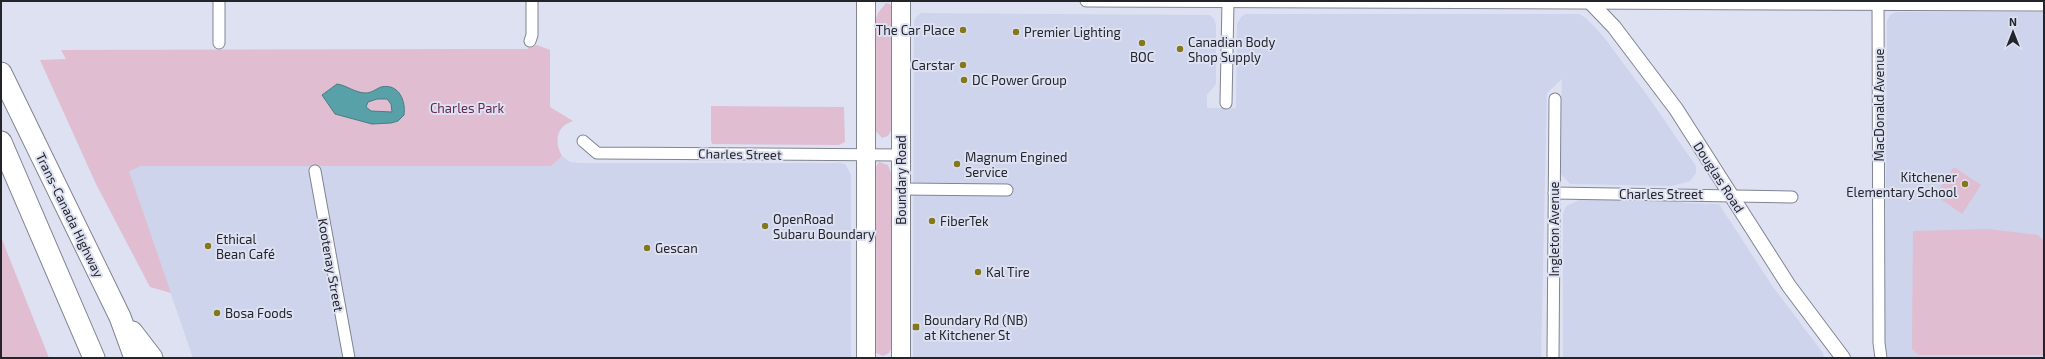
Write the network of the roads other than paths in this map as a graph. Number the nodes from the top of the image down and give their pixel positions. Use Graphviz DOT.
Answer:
graph roads {
  1 [pos="218,1"];
  2 [pos="532,1"];
  3 [pos="866,1"];
  4 [pos="902,1"];
  5 [pos="1086,1"];
  6 [pos="1228,2"];
  7 [pos="1590,2"];
  8 [pos="1878,3"];
  9 [pos="2044,5"];
  10 [pos="530,41"];
  11 [pos="219,43"];
  12 [pos="1,73"];
  13 [pos="1555,100"];
  14 [pos="1226,103"];
  15 [pos="1,142"];
  16 [pos="583,142"];
  17 [pos="901,155"];
  18 [pos="866,156"];
  19 [pos="315,171"];
  20 [pos="901,188"];
  21 [pos="1007,190"];
  22 [pos="1554,193"];
  23 [pos="1730,195"];
  24 [pos="1792,197"];
  25 [pos="120,317"];
  26 [pos="1880,355"];
  27 [pos="94,358"];
  28 [pos="135,358"];
  29 [pos="152,358"];
  30 [pos="349,358"];
  31 [pos="866,358"];
  32 [pos="901,358"];
  33 [pos="1553,358"];
  34 [pos="1843,358"];
  1 -- 11 [label="street"];
  2 -- 10 [label="street"];
  3 -- 18 [label="main road"];
  4 -- 17 [label="main road, Boundary Road"];
  5 -- 6 [label="street"];
  6 -- 7 [label="street"];
  6 -- 14 [label="street"];
  7 -- 8 [label="street"];
  7 -- 23 [label="street, Douglas Road"];
  8 -- 9 [label="street"];
  8 -- 26 [label="street, MacDonald Avenue"];
  12 -- 25 [label="highway, Trans-Canada Highway"];
  13 -- 22 [label="street, Ingleton Avenue"];
  15 -- 27 [label="highway"];
  16 -- 18 [label="street, Charles Street"];
  17 -- 18 [label="street, Charles Street"];
  17 -- 20 [label="main road, Boundary Road"];
  18 -- 31 [label="main road"];
  19 -- 30 [label="street, Kootenay Street"];
  20 -- 21 [label="street"];
  20 -- 32 [label="main road, Boundary Road"];
  22 -- 23 [label="street, Charles Street"];
  22 -- 33 [label="street, Ingleton Avenue"];
  23 -- 24 [label="street, Charles Street"];
  23 -- 34 [label="street, Douglas Road"];
  25 -- 28 [label="highway, Trans-Canada Highway"];
  25 -- 29 [label="highway"];
}
